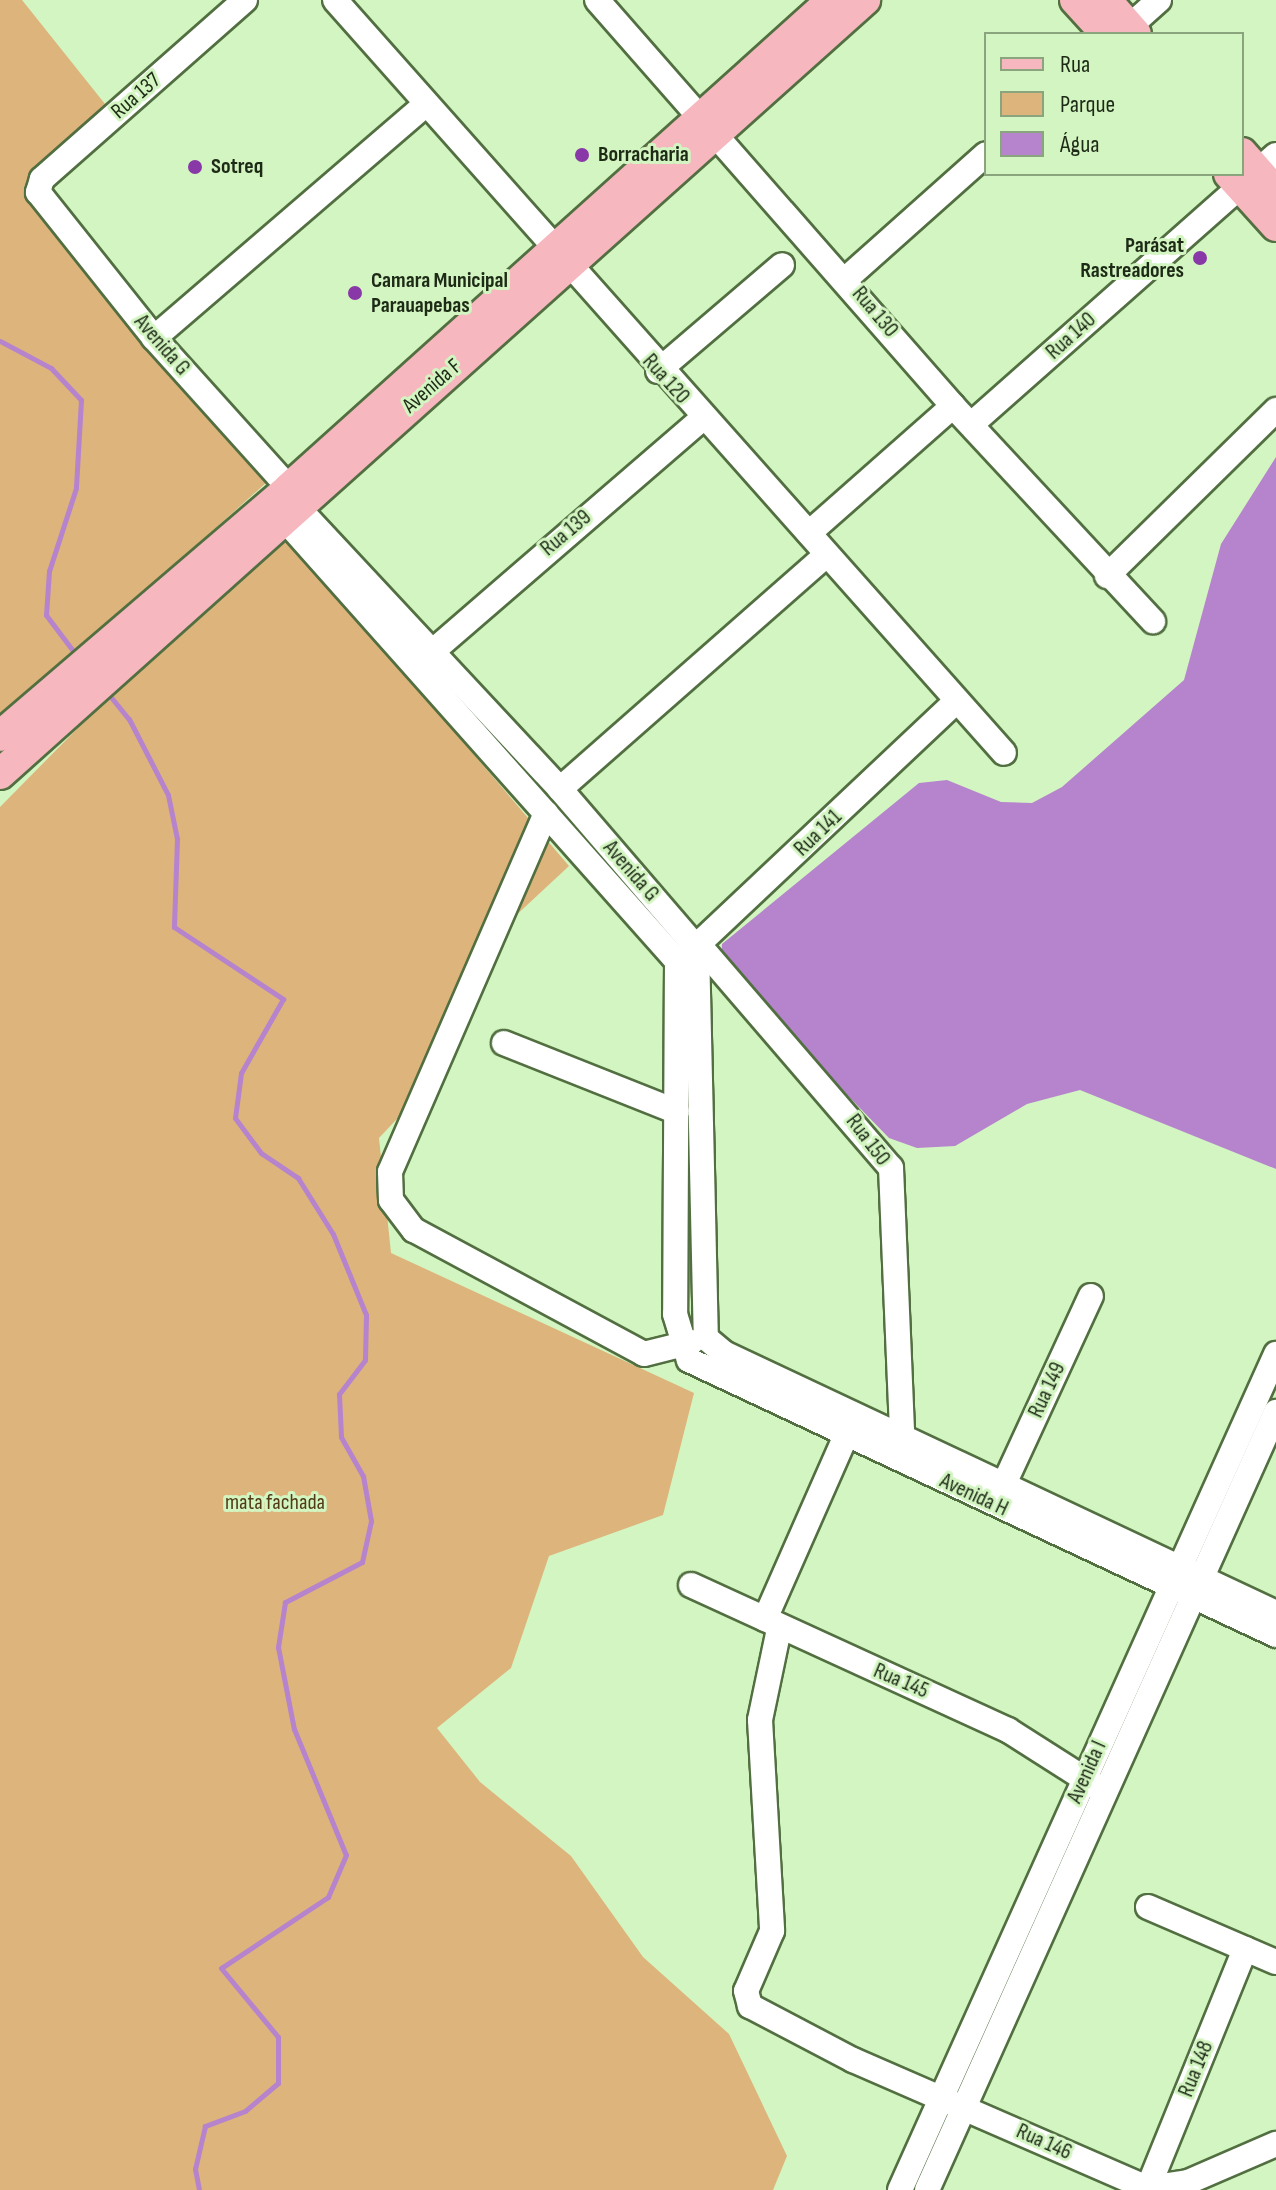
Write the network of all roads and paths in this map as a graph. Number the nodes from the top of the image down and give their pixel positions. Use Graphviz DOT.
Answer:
graph roads {
  1 [pos="245,0"];
  2 [pos="335,0"];
  3 [pos="597,0"];
  4 [pos="832,0"];
  5 [pos="865,0"];
  6 [pos="1075,0"];
  7 [pos="1106,0"];
  8 [pos="1159,0"];
  9 [pos="1123,32"];
  10 [pos="426,104"];
  11 [pos="707,127"];
  12 [pos="984,156"];
  13 [pos="1254,172"];
  14 [pos="39,198"];
  15 [pos="1276,226"];
  16 [pos="559,259"];
  17 [pos="782,265"];
  18 [pos="847,278"];
  19 [pos="154,338"];
  20 [pos="658,371"];
  21 [pos="953,406"];
  22 [pos="1276,410"];
  23 [pos="702,419"];
  24 [pos="974,422"];
  25 [pos="291,506"];
  26 [pos="809,533"];
  27 [pos="825,556"];
  28 [pos="1107,576"];
  29 [pos="1153,621"];
  30 [pos="433,651"];
  31 [pos="70,690"];
  32 [pos="955,702"];
  33 [pos="0,736"];
  34 [pos="1004,753"];
  35 [pos="0,774"];
  36 [pos="560,789"];
  37 [pos="546,813"];
  38 [pos="691,952"];
  39 [pos="504,1043"];
  40 [pos="677,1112"];
  41 [pos="1091,1296"];
  42 [pos="706,1338"];
  43 [pos="678,1345"];
  44 [pos="1276,1354"];
  45 [pos="1276,1412"];
  46 [pos="846,1435"];
  47 [pos="902,1435"];
  48 [pos="1004,1484"];
  49 [pos="1185,1584"];
  50 [pos="691,1585"];
  51 [pos="1276,1613"];
  52 [pos="772,1624"];
  53 [pos="1276,1635"];
  54 [pos="1094,1784"];
  55 [pos="1148,1907"];
  56 [pos="1245,1949"];
  57 [pos="1276,1962"];
  58 [pos="1011,1974"];
  59 [pos="940,2097"];
  60 [pos="964,2107"];
  61 [pos="1276,2144"];
  62 [pos="1148,2188"];
  63 [pos="900,2190"];
  64 [pos="927,2190"];
  1 -- 14 [label="street, Rua 137"];
  2 -- 10 [label="street, Rua 120"];
  3 -- 11 [label="street, Rua 130"];
  4 -- 11 [label="main road, Avenida F"];
  5 -- 11 [label="main road, Avenida F"];
  6 -- 9 [label="main road"];
  7 -- 9 [label="main road"];
  8 -- 9 [label="street"];
  10 -- 16 [label="street, Rua 120"];
  10 -- 19 [label="street"];
  11 -- 16 [label="main road, Avenida F"];
  11 -- 18 [label="street, Rua 130"];
  12 -- 18 [label="street"];
  13 -- 15 [label="main road"];
  13 -- 24 [label="street, Rua 140"];
  14 -- 19 [label="street, Avenida G"];
  16 -- 20 [label="street, Rua 120"];
  16 -- 25 [label="main road, Avenida F"];
  17 -- 20 [label="street"];
  18 -- 21 [label="street, Rua 130"];
  19 -- 25 [label="street, Avenida G"];
  20 -- 23 [label="street, Rua 120"];
  21 -- 24 [label="street, Rua 130"];
  21 -- 26 [label="street"];
  22 -- 28 [label="street"];
  23 -- 26 [label="street, Rua 120"];
  23 -- 30 [label="street, Rua 139"];
  24 -- 28 [label="street, Rua 130"];
  25 -- 30 [label="street, Avenida G"];
  25 -- 31 [label="main road, Avenida F"];
  25 -- 37 [label="street, Avenida G"];
  26 -- 27 [label="street, Rua 120"];
  27 -- 32 [label="street, Rua 120"];
  27 -- 36 [label="street"];
  28 -- 29 [label="street, Rua 130"];
  30 -- 36 [label="street, Avenida G"];
  31 -- 33 [label="main road, Avenida F"];
  31 -- 35 [label="main road, Avenida F"];
  32 -- 34 [label="street, Rua 120"];
  32 -- 38 [label="street, Rua 141"];
  36 -- 38 [label="street, Avenida G"];
  37 -- 38 [label="street, Avenida G"];
  37 -- 43 [label="street"];
  38 -- 40 [label="street"];
  38 -- 42 [label="street"];
  38 -- 47 [label="street, Rua 150"];
  39 -- 40 [label="street"];
  40 -- 43 [label="street"];
  41 -- 48 [label="street, Rua 149"];
  42 -- 43 [label="street"];
  42 -- 47 [label="street, Avenida H"];
  43 -- 46 [label="street, Avenida H"];
  44 -- 49 [label="street, Avenida I"];
  45 -- 49 [label="street, Avenida I"];
  46 -- 49 [label="street, Avenida H"];
  46 -- 52 [label="street"];
  47 -- 48 [label="street, Avenida H"];
  48 -- 49 [label="street, Avenida H"];
  49 -- 51 [label="street, Avenida H"];
  49 -- 53 [label="street, Avenida H"];
  49 -- 54 [label="street, Avenida I"];
  50 -- 52 [label="street, Rua 145"];
  52 -- 54 [label="street, Rua 145"];
  52 -- 59 [label="street, Rua 146"];
  54 -- 58 [label="street, Avenida I"];
  55 -- 56 [label="street"];
  56 -- 57 [label="street"];
  56 -- 62 [label="street, Rua 148"];
  58 -- 59 [label="street, Avenida I"];
  58 -- 60 [label="street, Avenida I"];
  59 -- 60 [label="street, Rua 146"];
  59 -- 63 [label="street, Avenida I"];
  60 -- 62 [label="street, Rua 146"];
  60 -- 64 [label="street, Avenida I"];
  61 -- 62 [label="street"];
}
